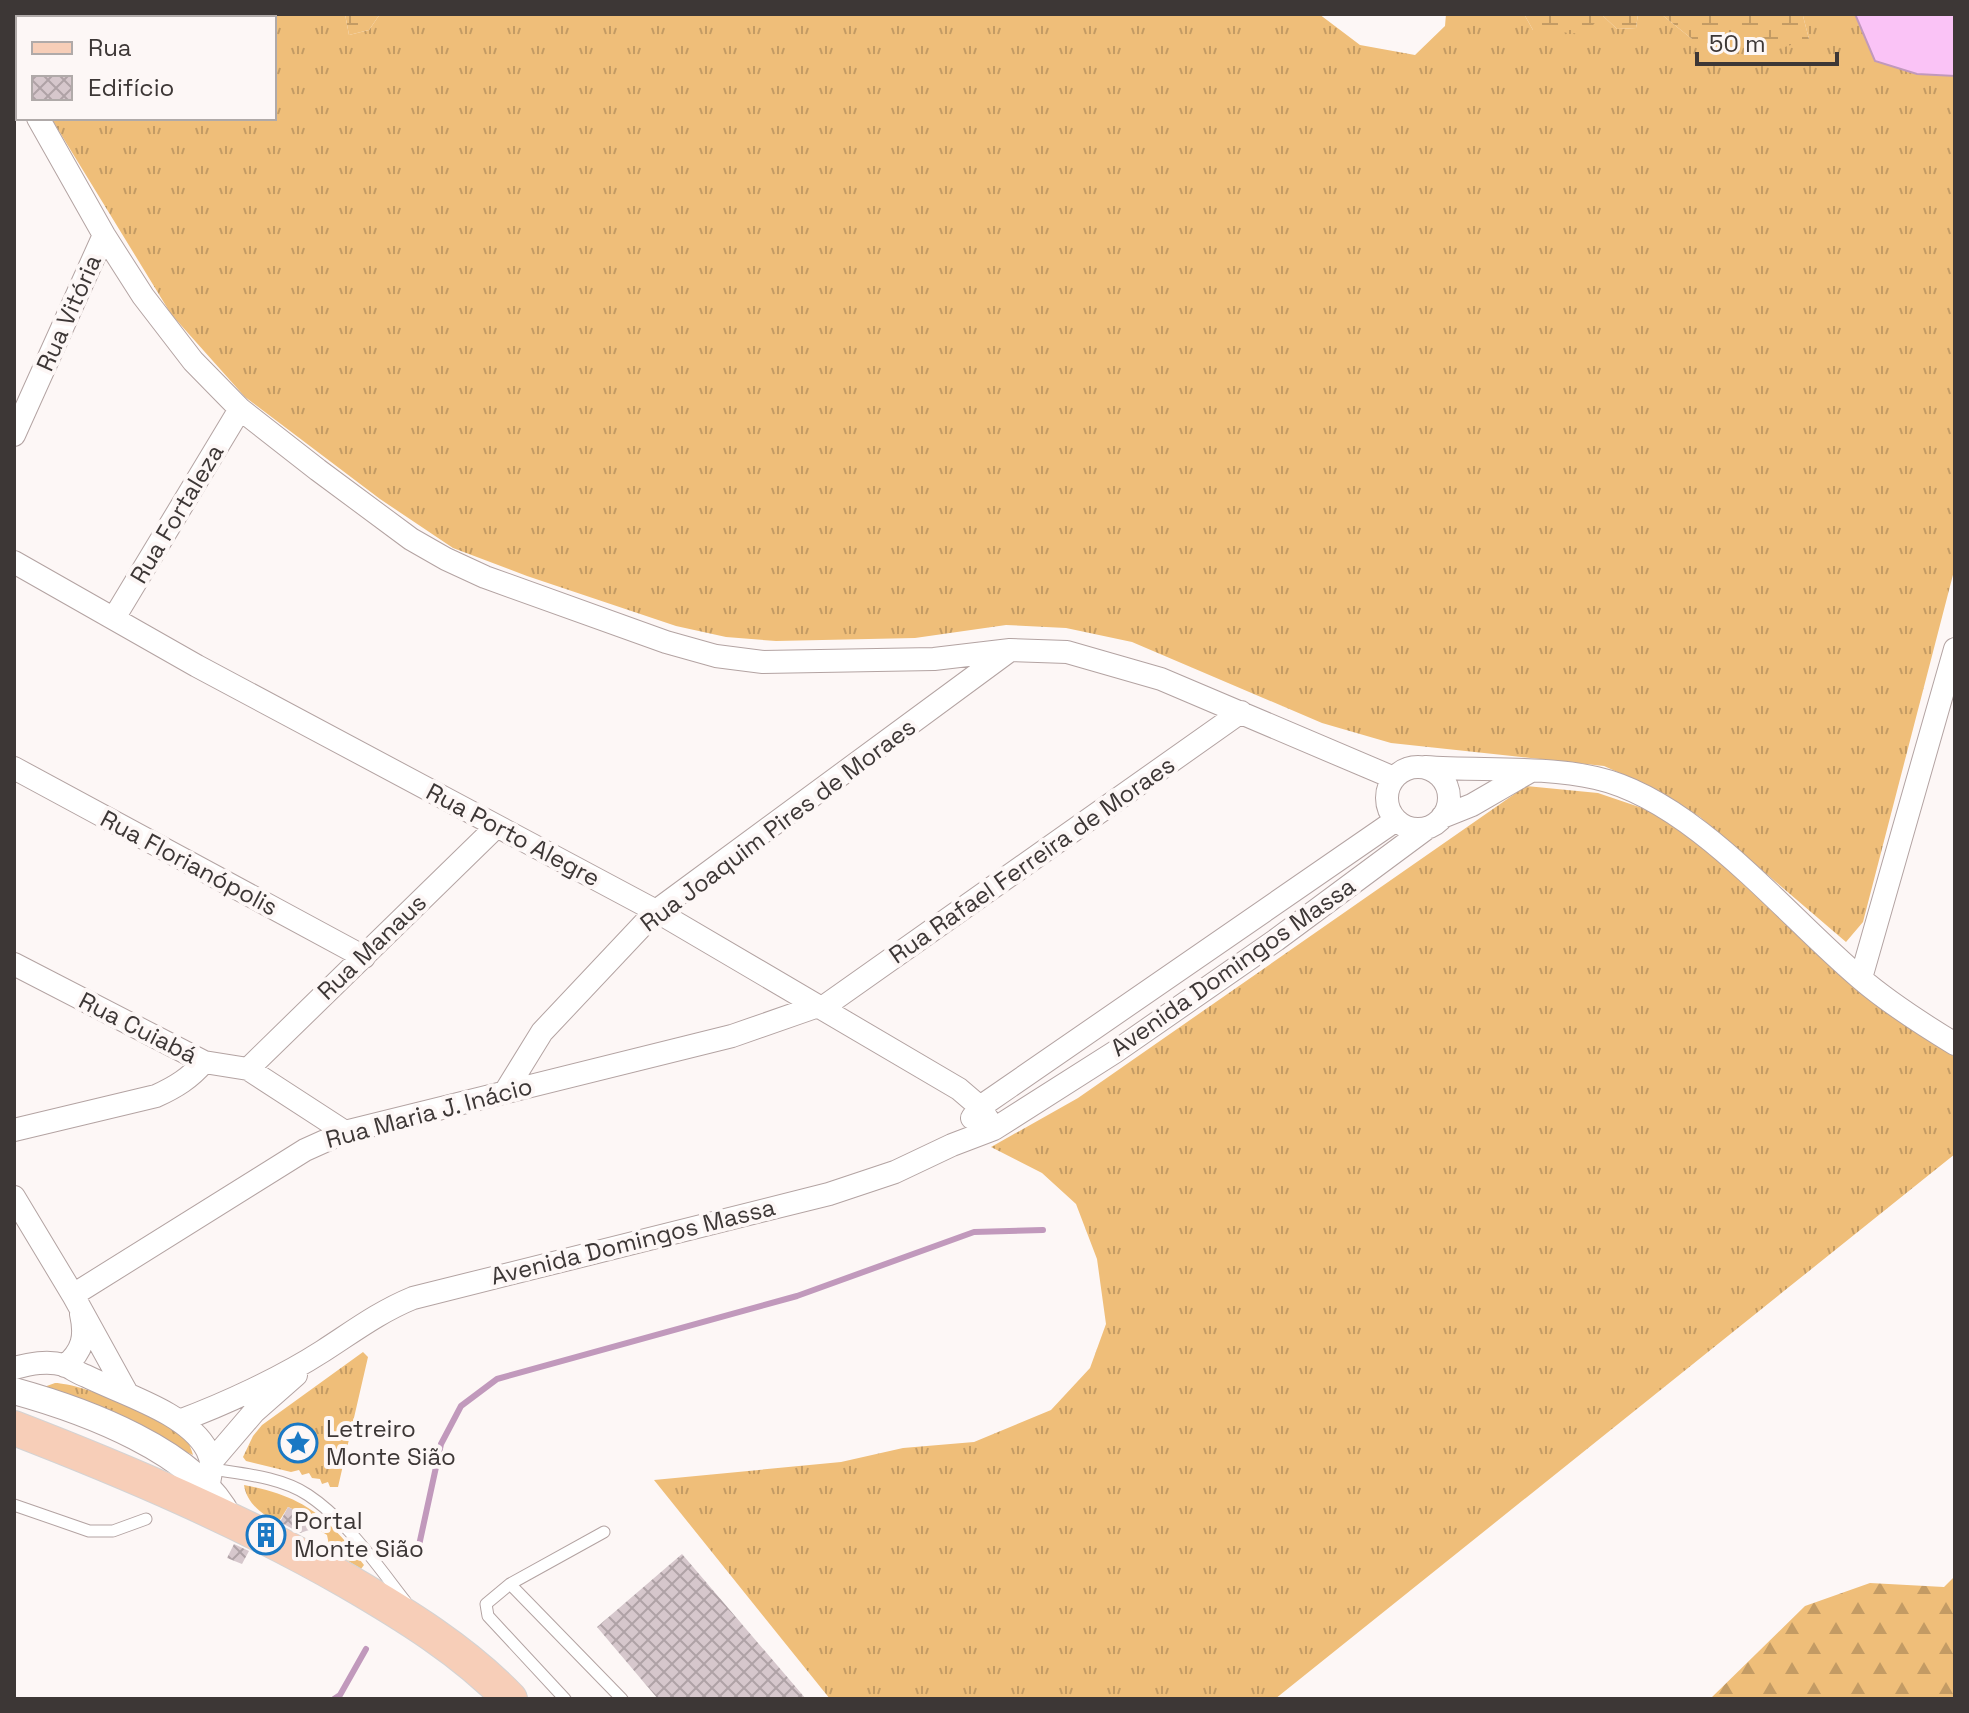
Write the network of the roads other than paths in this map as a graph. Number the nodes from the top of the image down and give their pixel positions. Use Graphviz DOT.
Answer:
graph roads {
  1 [pos="39,120"];
  2 [pos="104,235"];
  3 [pos="240,409"];
  4 [pos="14,435"];
  5 [pos="14,562"];
  6 [pos="114,618"];
  7 [pos="1955,649"];
  8 [pos="1010,650"];
  9 [pos="1241,712"];
  10 [pos="1425,767"];
  11 [pos="14,768"];
  12 [pos="1530,771"];
  13 [pos="1394,778"];
  14 [pos="1396,820"];
  15 [pos="1435,823"];
  16 [pos="496,827"];
  17 [pos="656,911"];
  18 [pos="364,957"];
  19 [pos="14,964"];
  20 [pos="1861,978"];
  21 [pos="820,1007"];
  22 [pos="1955,1044"];
  23 [pos="204,1062"];
  24 [pos="248,1069"];
  25 [pos="505,1092"];
  26 [pos="980,1107"];
  27 [pos="994,1129"];
  28 [pos="14,1130"];
  29 [pos="345,1132"];
  30 [pos="952,1145"];
  31 [pos="14,1197"];
  32 [pos="76,1300"];
  33 [pos="321,1353"];
  34 [pos="65,1366"];
  35 [pos="14,1368"];
  36 [pos="17,1388"];
  37 [pos="127,1393"];
  38 [pos="179,1421"];
  39 [pos="14,1428"];
  40 [pos="210,1472"];
  41 [pos="14,1505"];
  42 [pos="229,1518"];
  43 [pos="146,1519"];
  44 [pos="604,1532"];
  45 [pos="510,1584"];
  46 [pos="427,1631"];
  47 [pos="510,1699"];
  48 [pos="565,1699"];
  49 [pos="622,1699"];
  1 -- 2 [label="street"];
  2 -- 3 [label="street"];
  2 -- 4 [label="street, Rua Vitória"];
  3 -- 6 [label="street, Rua Fortaleza"];
  3 -- 8 [label="street"];
  5 -- 6 [label="street, Rua Porto Alegre"];
  6 -- 16 [label="street, Rua Porto Alegre"];
  7 -- 20 [label="street"];
  8 -- 9 [label="street"];
  8 -- 17 [label="street, Rua Joaquim Pires de Moraes"];
  9 -- 13 [label="street"];
  9 -- 21 [label="street, Rua Rafael Ferreira de Moraes"];
  10 -- 12 [label="street"];
  10 -- 13 [label="street"];
  10 -- 15 [label="street"];
  11 -- 18 [label="street, Rua Florianópolis"];
  12 -- 15 [label="street, Avenida Domingos Massa"];
  12 -- 20 [label="street"];
  13 -- 14 [label="street"];
  14 -- 15 [label="street"];
  14 -- 26 [label="street, Avenida Domingos Massa"];
  15 -- 27 [label="street, Avenida Domingos Massa"];
  16 -- 17 [label="street, Rua Porto Alegre"];
  16 -- 18 [label="street, Rua Manaus"];
  17 -- 21 [label="street, Rua Porto Alegre"];
  17 -- 25 [label="street, Rua Joaquim Pires de Moraes"];
  18 -- 24 [label="street, Rua Manaus"];
  19 -- 23 [label="street, Rua Cuiabá"];
  20 -- 22 [label="street"];
  21 -- 25 [label="street, Rua Maria J. Inácio"];
  21 -- 26 [label="street, Rua Porto Alegre"];
  23 -- 24 [label="street, Rua Cuiabá"];
  23 -- 28 [label="street"];
  24 -- 29 [label="street, Rua Cuiabá"];
  25 -- 29 [label="street, Rua Maria J. Inácio"];
  26 -- 27 [label="street, Rua Porto Alegre"];
  26 -- 30 [label="street, Avenida Domingos Massa"];
  27 -- 30 [label="street, Avenida Domingos Massa"];
  29 -- 32 [label="street, Rua Maria J. Inácio"];
  30 -- 33 [label="street, Avenida Domingos Massa"];
  31 -- 32 [label="street"];
  32 -- 34 [label="street"];
  32 -- 37 [label="street"];
  33 -- 38 [label="street, Avenida Domingos Massa"];
  33 -- 40 [label="street, Avenida Domingos Massa"];
  34 -- 35 [label="street"];
  34 -- 37 [label="street"];
  36 -- 40 [label="street"];
  37 -- 38 [label="street"];
  38 -- 40 [label="street"];
  39 -- 42 [label="main road"];
  40 -- 42 [label="street"];
  40 -- 46 [label="lane"];
  41 -- 43 [label="lane"];
  42 -- 46 [label="main road"];
  44 -- 45 [label="lane"];
  45 -- 48 [label="lane"];
  45 -- 49 [label="lane"];
  46 -- 47 [label="main road"];
}
